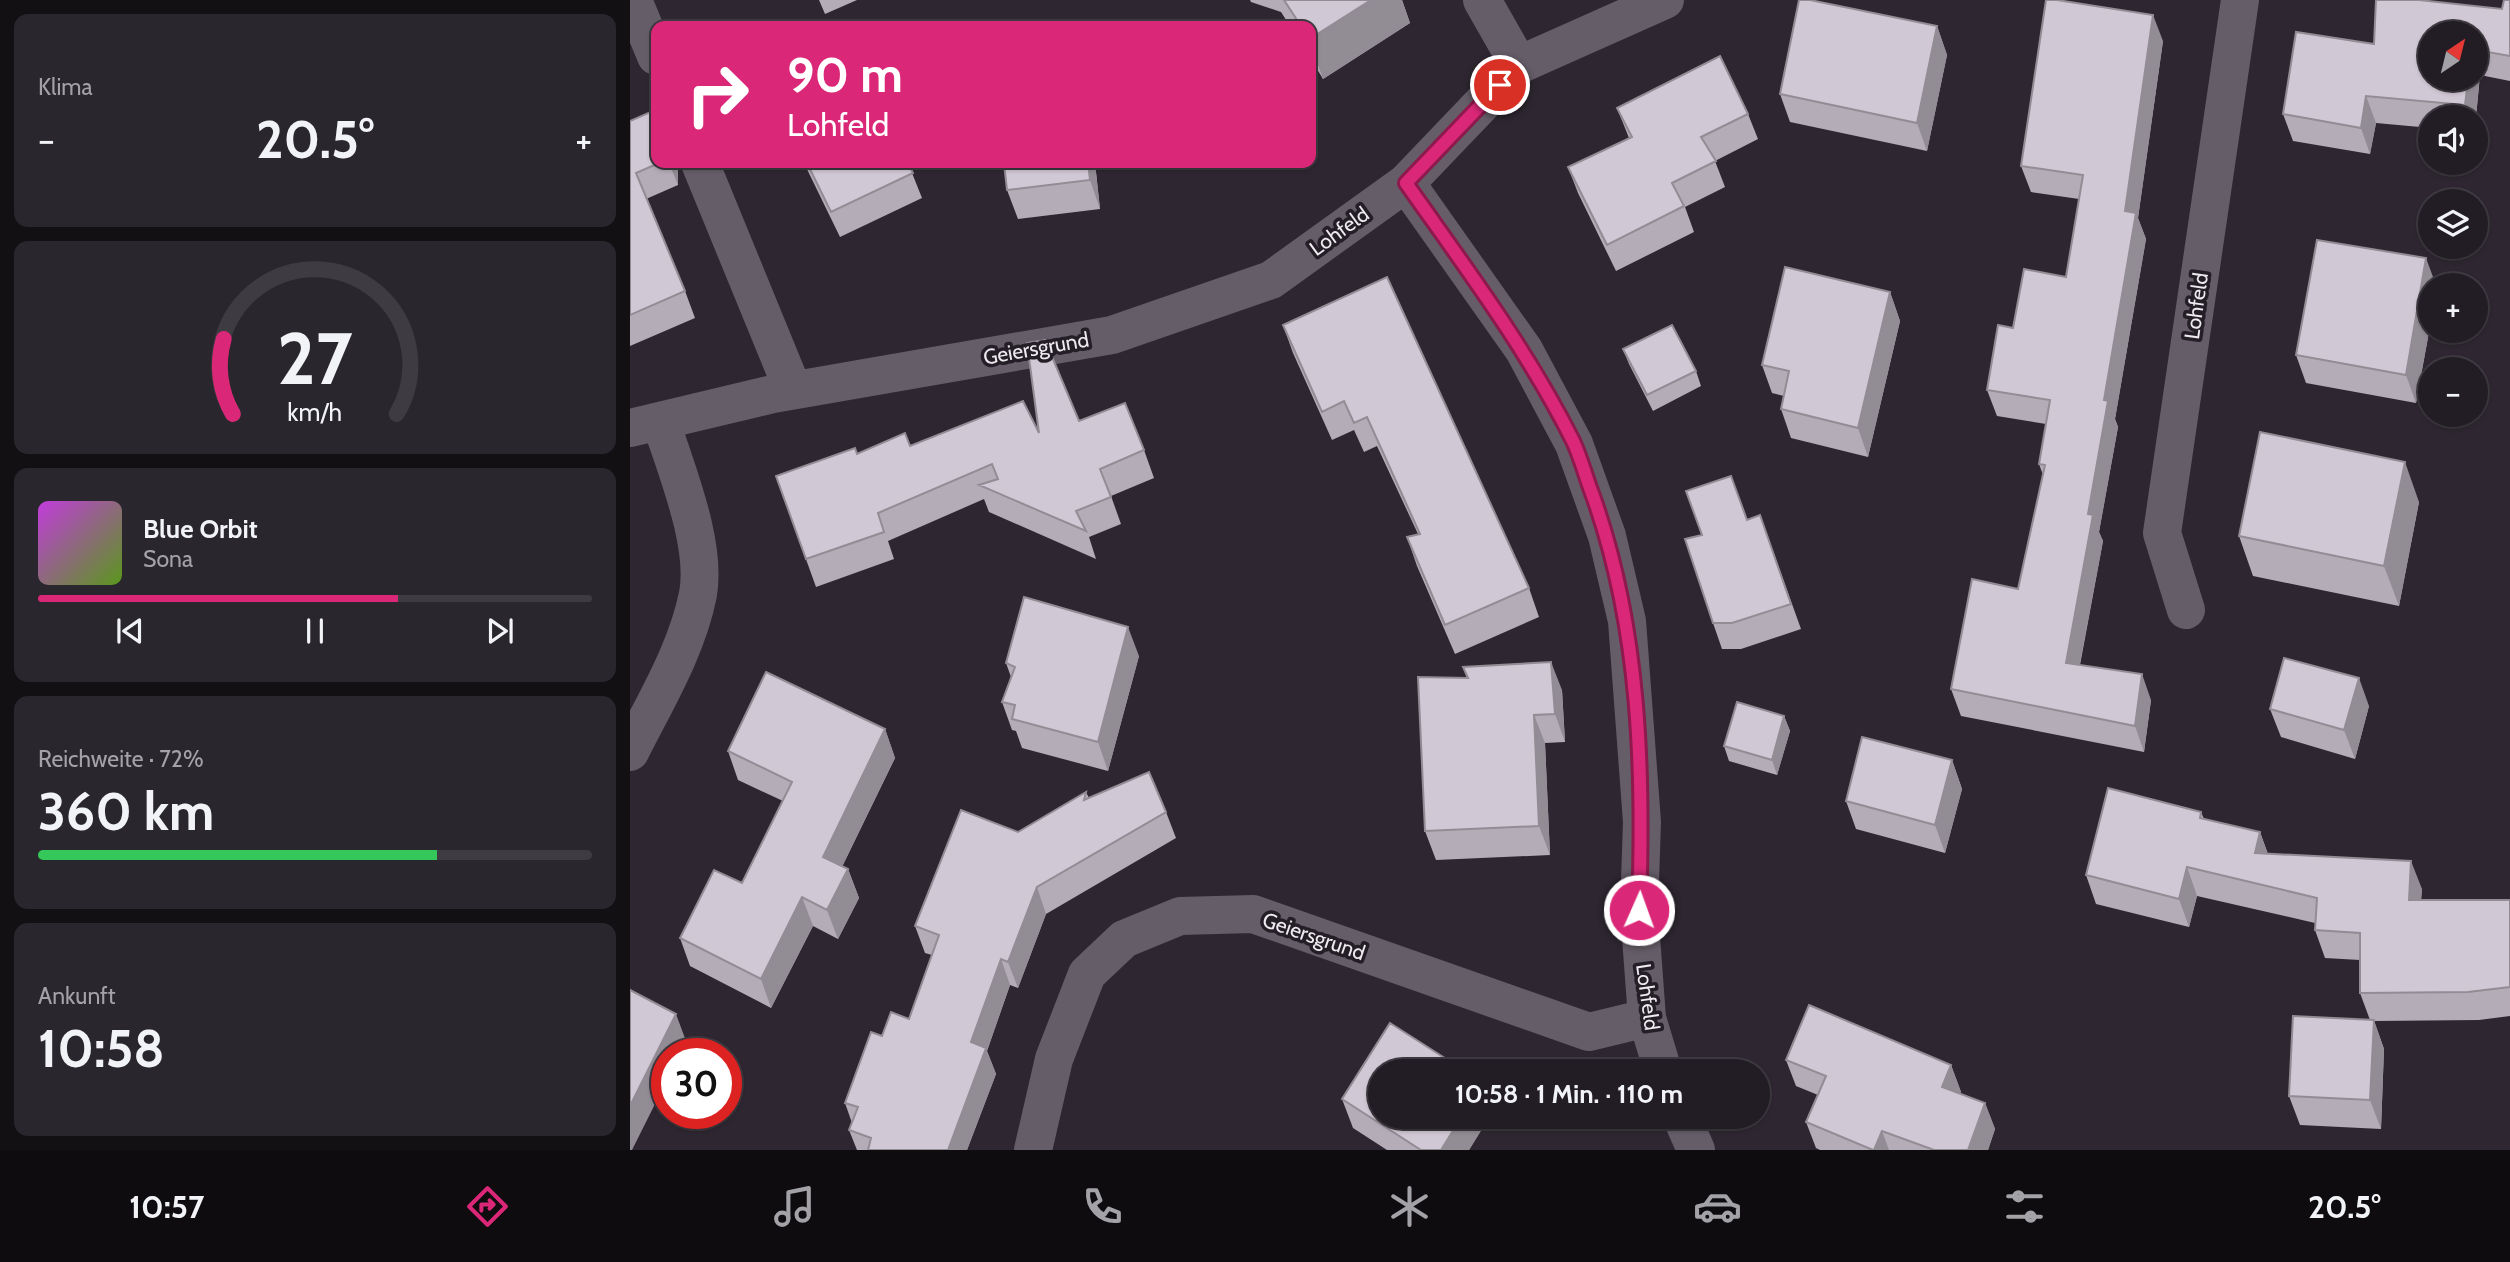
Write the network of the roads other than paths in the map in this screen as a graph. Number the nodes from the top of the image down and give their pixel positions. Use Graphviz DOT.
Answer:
graph roads {
  1 [pos="633,0"];
  2 [pos="1482,0"];
  3 [pos="1665,0"];
  4 [pos="2241,0"];
  5 [pos="651,44"];
  6 [pos="1519,65"];
  7 [pos="702,168"];
  8 [pos="1406,183"];
  9 [pos="1272,280"];
  10 [pos="793,390"];
  11 [pos="645,425"];
  12 [pos="2186,610"];
  13 [pos="630,752"];
  14 [pos="1647,1018"];
  15 [pos="1659,1059"];
  16 [pos="1687,1129"];
  17 [pos="1033,1150"];
  18 [pos="1696,1150"];
  1 -- 5 [label="street"];
  2 -- 6 [label="street"];
  3 -- 6 [label="street, Lohfeld"];
  4 -- 12 [label="street, Lohfeld"];
  6 -- 8 [label="street, Lohfeld"];
  7 -- 10 [label="street"];
  8 -- 9 [label="street, Lohfeld"];
  8 -- 14 [label="street, Lohfeld"];
  9 -- 10 [label="street, Geiersgrund"];
  10 -- 11 [label="street, Geiersgrund"];
  11 -- 13 [label="street, Geiersgrund"];
  14 -- 15 [label="street, Lohfeld"];
  14 -- 17 [label="street, Geiersgrund"];
  16 -- 18 [label="street"];
}
